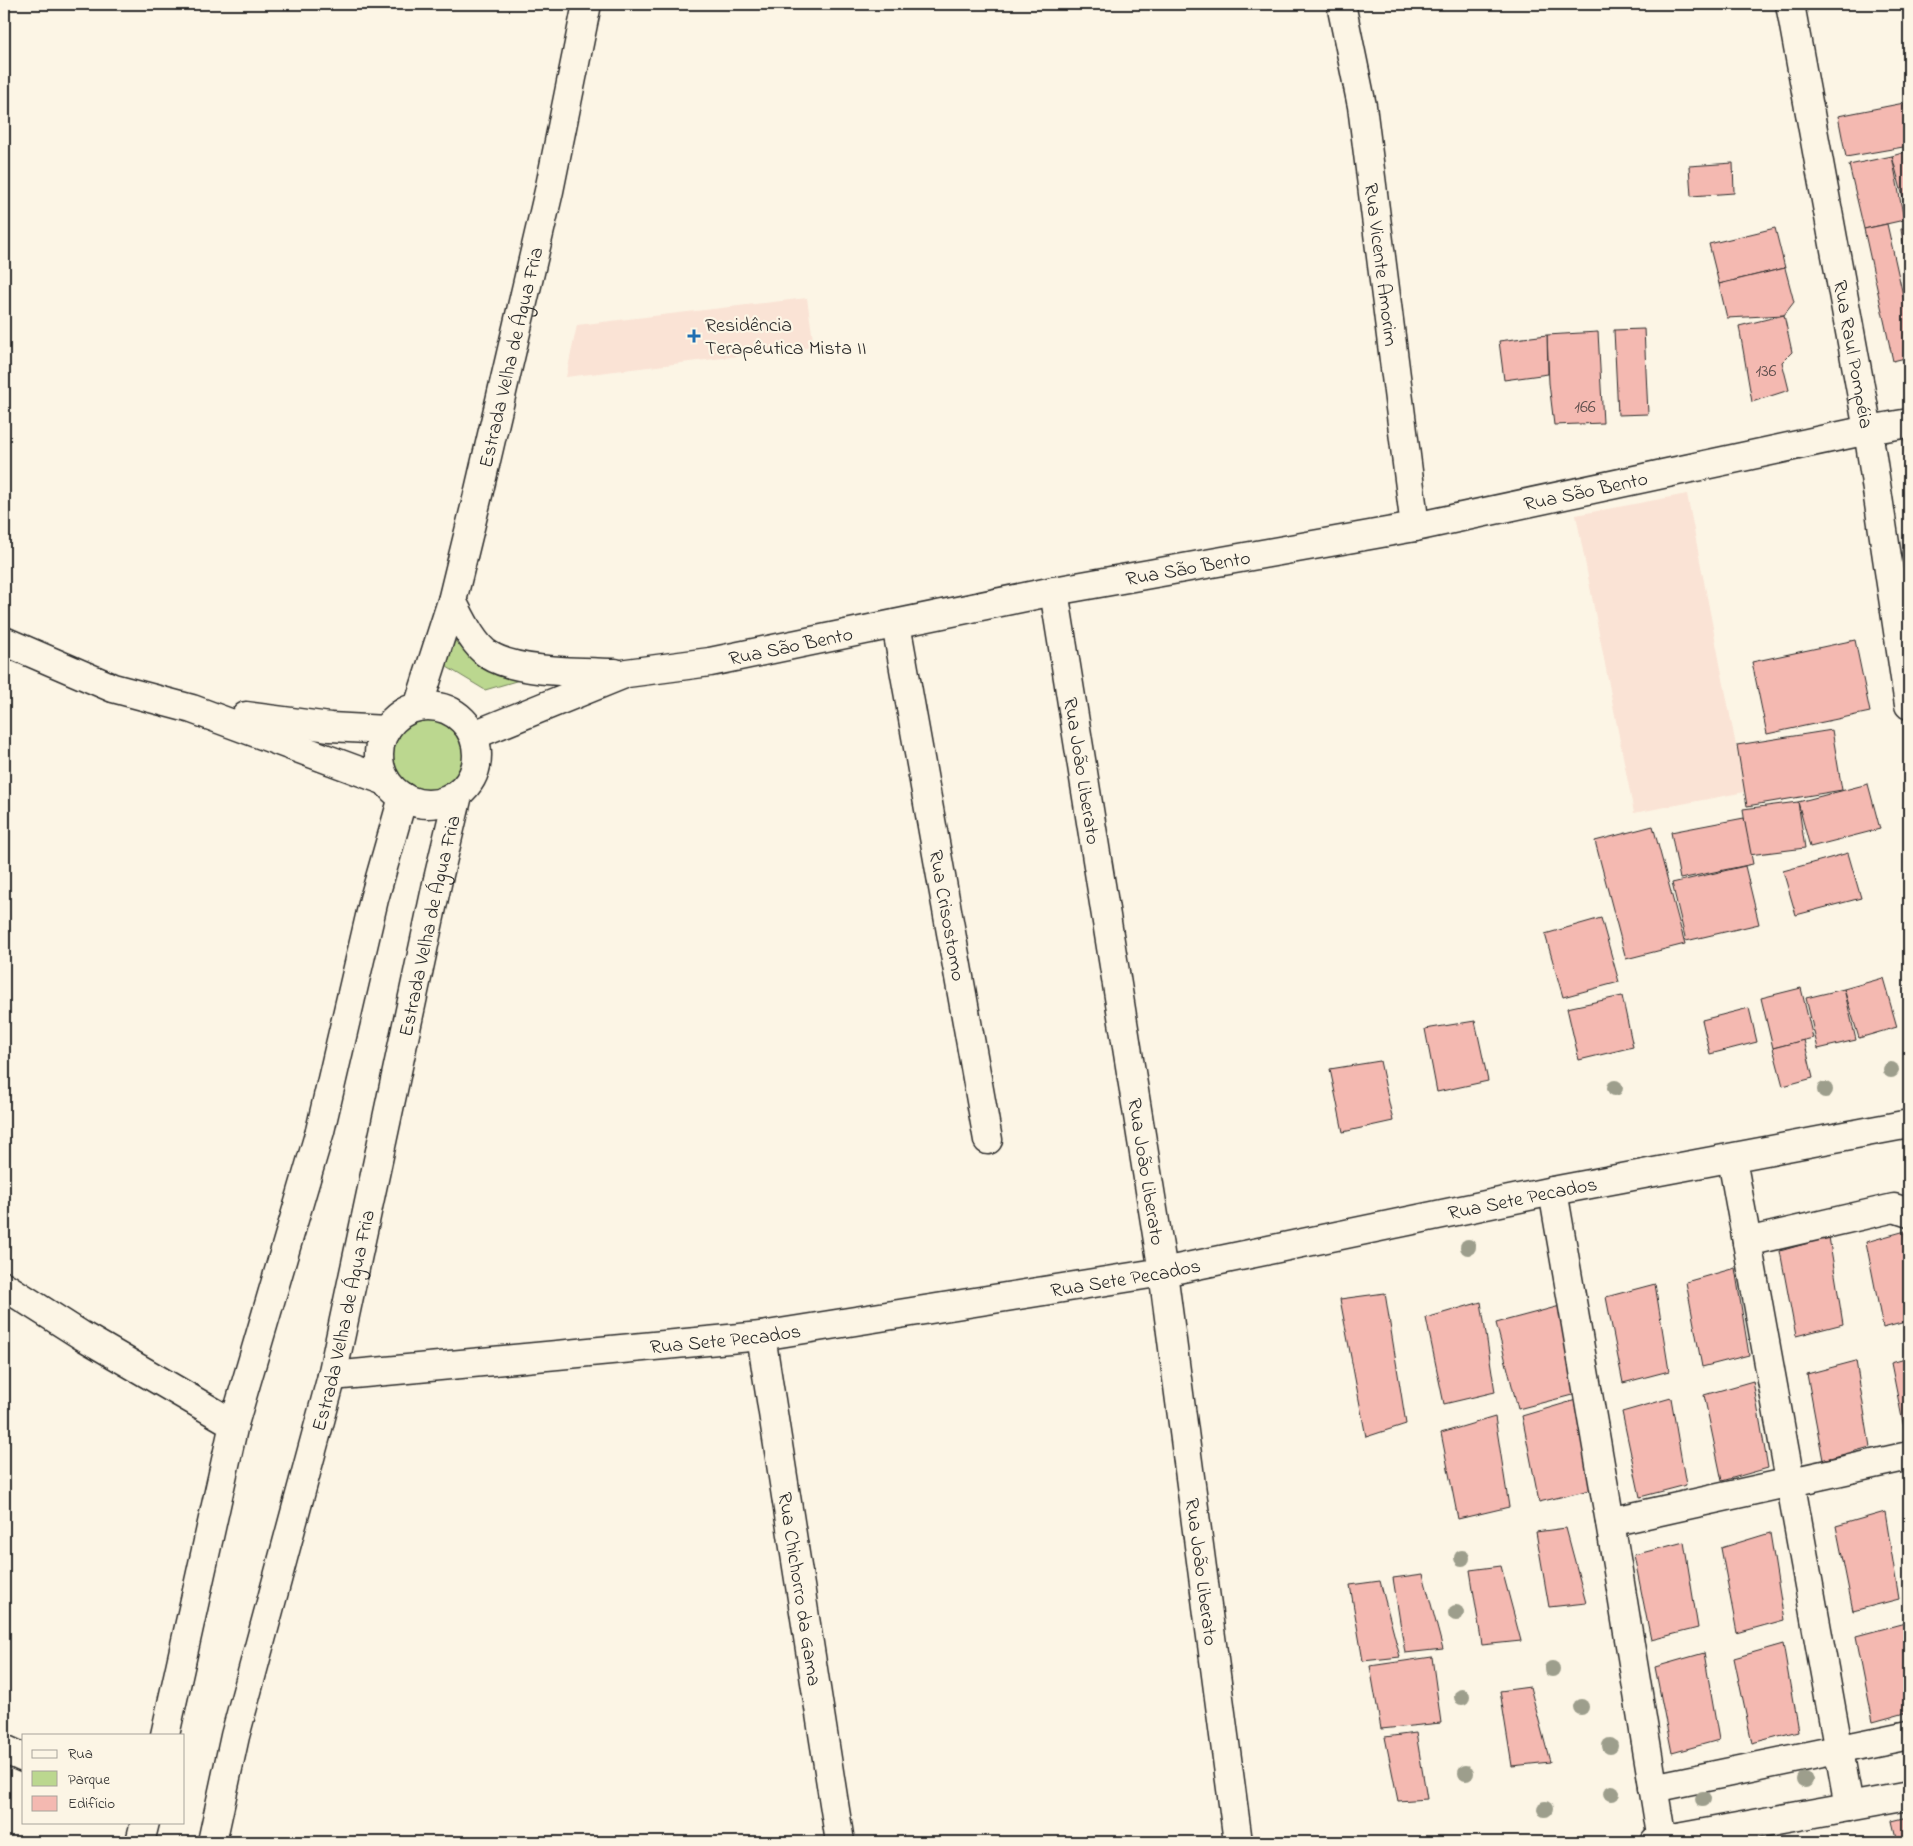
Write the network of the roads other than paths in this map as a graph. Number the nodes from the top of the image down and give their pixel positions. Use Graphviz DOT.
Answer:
graph roads {
  1 [pos="587,4"];
  2 [pos="1341,4"];
  3 [pos="1790,4"];
  4 [pos="1909,423"];
  5 [pos="1868,430"];
  6 [pos="1416,527"];
  7 [pos="1054,592"];
  8 [pos="452,601"];
  9 [pos="896,624"];
  10 [pos="4,641"];
  11 [pos="627,673"];
  12 [pos="1909,706"];
  13 [pos="418,707"];
  14 [pos="192,709"];
  15 [pos="386,730"];
  16 [pos="474,734"];
  17 [pos="395,789"];
  18 [pos="458,795"];
  19 [pos="1909,1124"];
  20 [pos="988,1140"];
  21 [pos="1732,1159"];
  22 [pos="1553,1191"];
  23 [pos="1909,1213"];
  24 [pos="1747,1242"];
  25 [pos="1163,1272"];
  26 [pos="4,1286"];
  27 [pos="761,1336"];
  28 [pos="332,1376"];
  29 [pos="234,1424"];
  30 [pos="1909,1456"];
  31 [pos="1791,1482"];
  32 [pos="1610,1522"];
  33 [pos="165,1734"];
  34 [pos="1909,1735"];
  35 [pos="4,1749"];
  36 [pos="1839,1749"];
  37 [pos="22,1757"];
  38 [pos="1653,1788"];
  39 [pos="1909,1796"];
  40 [pos="1849,1807"];
  41 [pos="144,1824"];
  42 [pos="140,1842"];
  43 [pos="212,1842"];
  44 [pos="840,1842"];
  45 [pos="1238,1842"];
  46 [pos="1658,1842"];
  1 -- 8 [label="street, Estrada Velha de Água Fria"];
  2 -- 6 [label="street, Rua Vicente Amorim"];
  3 -- 5 [label="street, Rua Raul Pompéia"];
  4 -- 5 [label="street, Rua São Bento"];
  5 -- 6 [label="street, Rua São Bento"];
  5 -- 12 [label="street, Rua Raul Pompéia"];
  6 -- 7 [label="street, Rua São Bento"];
  7 -- 9 [label="street, Rua São Bento"];
  7 -- 25 [label="street, Rua João Liberato"];
  8 -- 11 [label="street"];
  8 -- 13 [label="street, Estrada Velha de Água Fria"];
  9 -- 11 [label="street, Rua São Bento"];
  9 -- 20 [label="street, Rua Crisostomo"];
  10 -- 14 [label="street"];
  11 -- 16 [label="street, Rua São Bento"];
  13 -- 15 [label="street"];
  13 -- 16 [label="street"];
  14 -- 15 [label="street"];
  14 -- 17 [label="street"];
  15 -- 17 [label="street"];
  16 -- 18 [label="street"];
  17 -- 18 [label="street"];
  17 -- 29 [label="street"];
  18 -- 28 [label="street, Estrada Velha de Água Fria"];
  19 -- 21 [label="street, Rua Sete Pecados"];
  21 -- 22 [label="street, Rua Sete Pecados"];
  21 -- 24 [label="street"];
  22 -- 25 [label="street, Rua Sete Pecados"];
  22 -- 32 [label="street"];
  23 -- 24 [label="street"];
  24 -- 31 [label="street"];
  25 -- 27 [label="street, Rua Sete Pecados"];
  25 -- 45 [label="street, Rua João Liberato"];
  26 -- 29 [label="street"];
  27 -- 28 [label="street, Rua Sete Pecados"];
  27 -- 44 [label="street, Rua Chichorro da Gama"];
  28 -- 43 [label="street, Estrada Velha de Água Fria"];
  29 -- 33 [label="street"];
  30 -- 31 [label="street"];
  31 -- 32 [label="street"];
  31 -- 36 [label="street"];
  32 -- 38 [label="street"];
  34 -- 36 [label="street"];
  35 -- 37 [label="street"];
  36 -- 38 [label="street"];
  36 -- 40 [label="street"];
  38 -- 46 [label="street"];
  39 -- 40 [label="street"];
  40 -- 46 [label="street"];
  41 -- 42 [label="street"];
}
